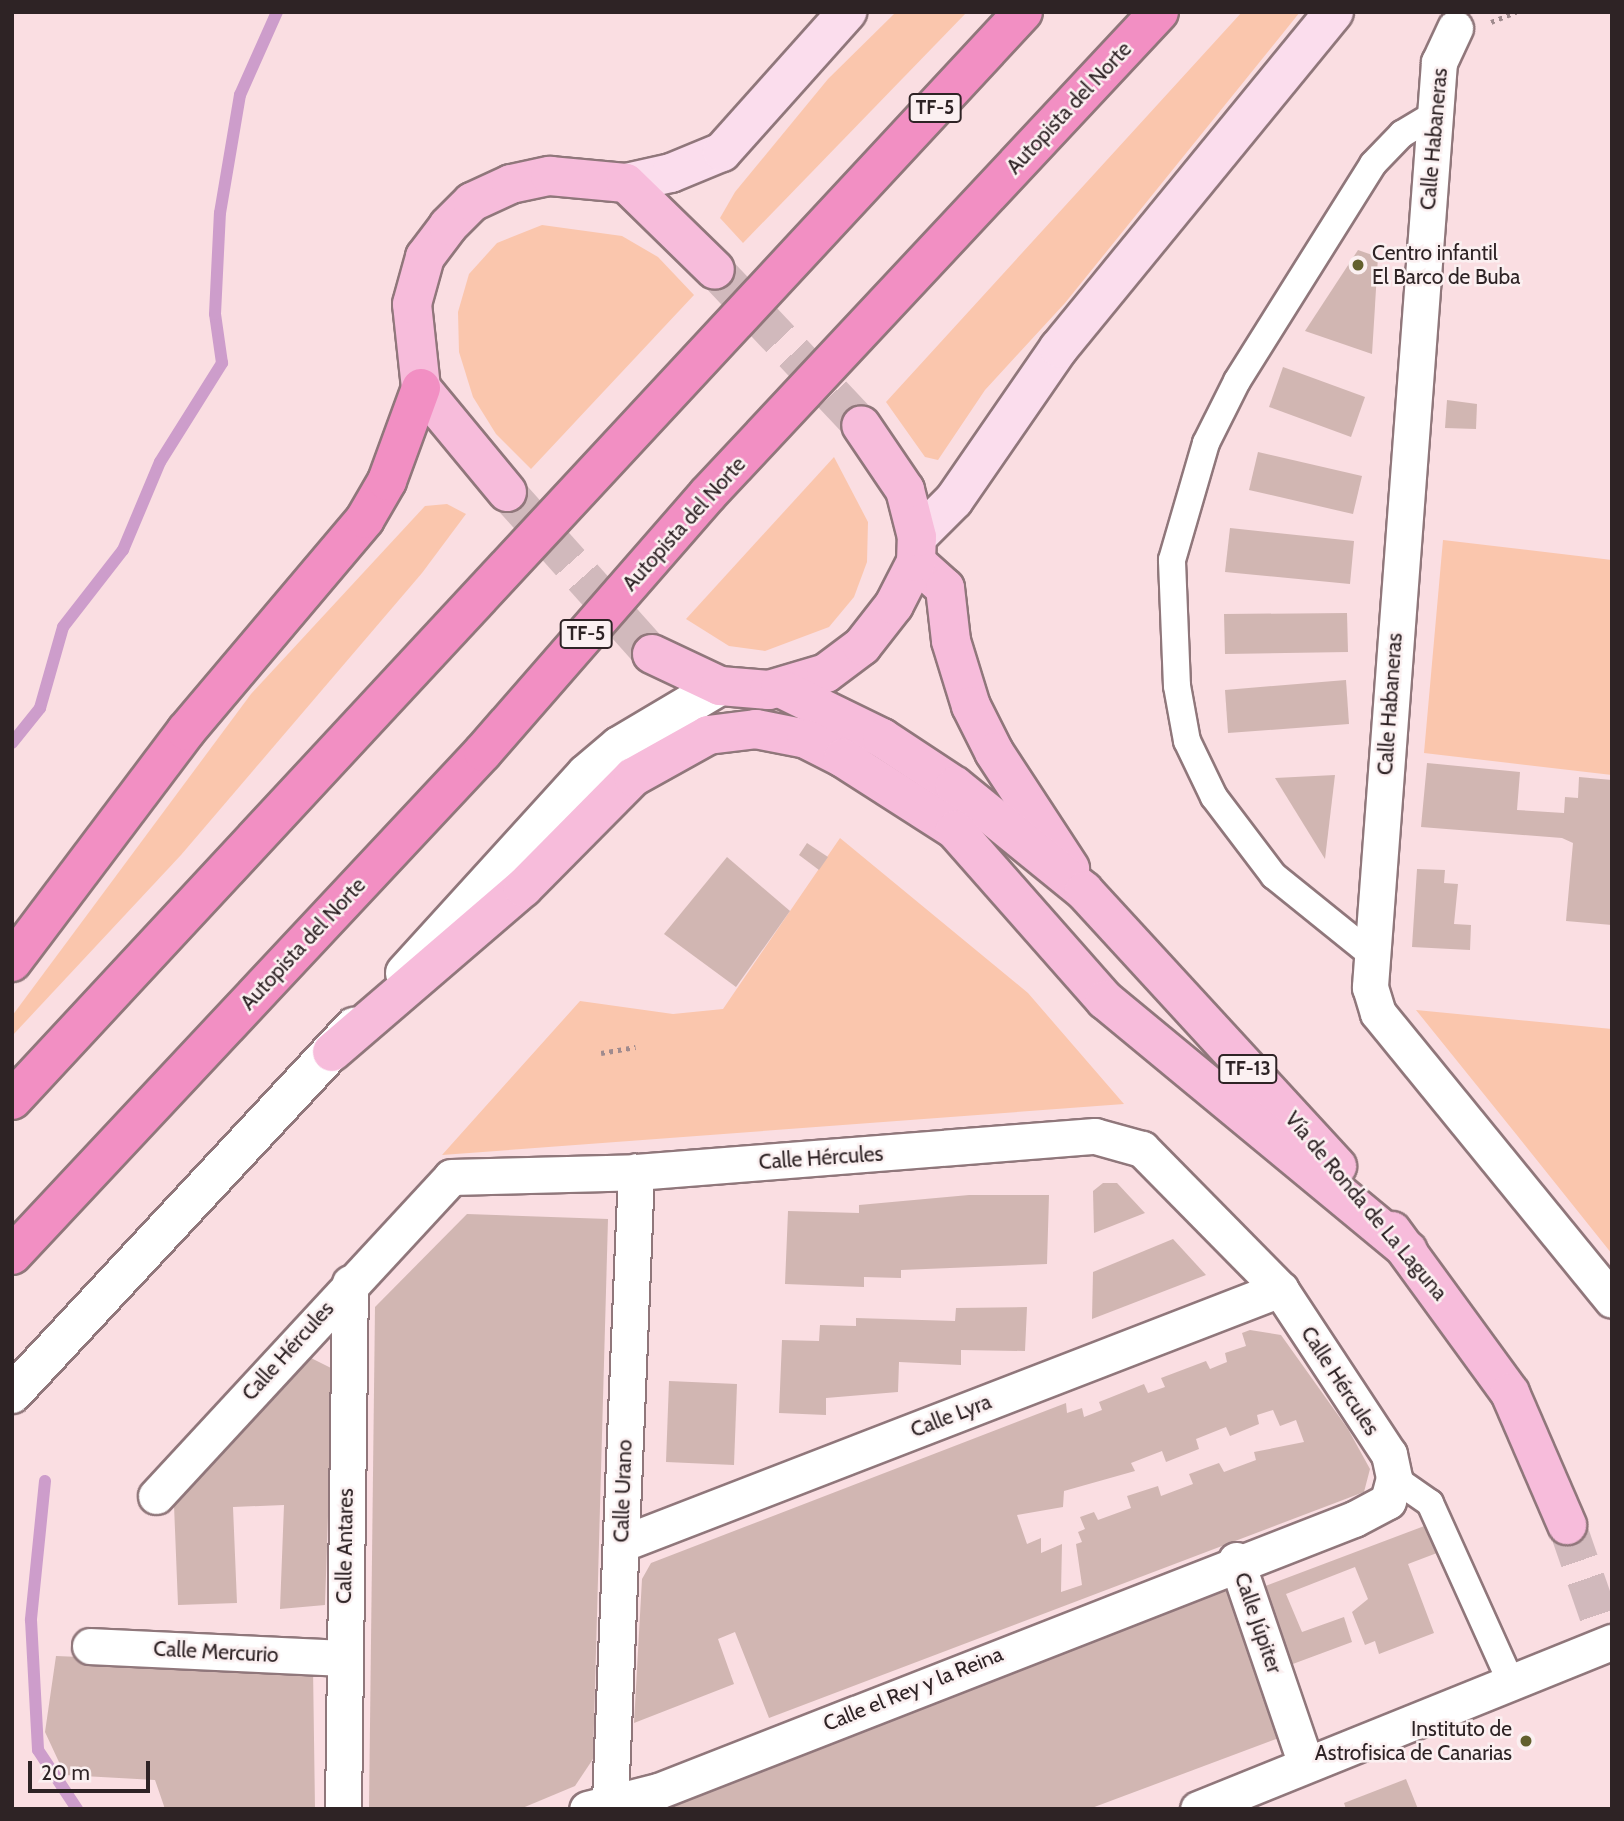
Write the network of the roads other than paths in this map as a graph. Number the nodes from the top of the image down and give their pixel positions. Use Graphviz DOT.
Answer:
graph roads {
  1 [pos="847,12"];
  2 [pos="1023,12"];
  3 [pos="1159,12"];
  4 [pos="1334,12"];
  5 [pos="1455,27"];
  6 [pos="1435,114"];
  7 [pos="626,183"];
  8 [pos="715,270"];
  9 [pos="421,387"];
  10 [pos="861,425"];
  11 [pos="508,492"];
  12 [pos="917,549"];
  13 [pos="652,654"];
  14 [pos="720,686"];
  15 [pos="780,688"];
  16 [pos="1084,891"];
  17 [pos="1371,955"];
  18 [pos="12,962"];
  19 [pos="332,1052"];
  20 [pos="12,1100"];
  21 [pos="636,1172"];
  22 [pos="1408,1251"];
  23 [pos="12,1255"];
  24 [pos="350,1283"];
  25 [pos="1280,1289"];
  26 [pos="1612,1300"];
  27 [pos="12,1394"];
  28 [pos="1394,1478"];
  29 [pos="156,1496"];
  30 [pos="1567,1525"];
  31 [pos="621,1544"];
  32 [pos="1236,1560"];
  33 [pos="1612,1642"];
  34 [pos="90,1646"];
  35 [pos="343,1658"];
  36 [pos="1511,1682"];
  37 [pos="1306,1764"];
  38 [pos="604,1806"];
  39 [pos="343,1809"];
  40 [pos="1198,1809"];
  1 -- 7 [label="main road"];
  2 -- 20 [label="highway, TF-5"];
  3 -- 23 [label="highway, Autopista del Norte / TF-5"];
  4 -- 12 [label="main road"];
  5 -- 6 [label="street, Calle Habaneras"];
  6 -- 17 [label="street, Calle Habaneras"];
  6 -- 17 [label="street"];
  7 -- 8 [label="main road"];
  7 -- 9 [label="main road"];
  9 -- 11 [label="main road"];
  9 -- 18 [label="highway"];
  10 -- 12 [label="main road"];
  12 -- 15 [label="main road"];
  12 -- 16 [label="main road, TF-13"];
  13 -- 14 [label="main road"];
  14 -- 15 [label="main road"];
  14 -- 19 [label="street"];
  15 -- 16 [label="main road, TF-13"];
  16 -- 22 [label="main road, Vía de Ronda de La Laguna / TF-13"];
  17 -- 26 [label="street, Calle Habaneras"];
  19 -- 22 [label="main road"];
  19 -- 27 [label="street"];
  21 -- 24 [label="street, Calle Hércules"];
  21 -- 25 [label="street, Calle Hércules"];
  21 -- 31 [label="street, Calle Urano"];
  22 -- 30 [label="main road, Vía de Ronda de La Laguna / TF-13"];
  24 -- 29 [label="street, Calle Hércules"];
  24 -- 35 [label="street, Calle Antares"];
  25 -- 28 [label="street, Calle Hércules"];
  25 -- 31 [label="street, Calle Lyra"];
  28 -- 32 [label="street, Calle Júpiter"];
  28 -- 36 [label="street"];
  31 -- 38 [label="street, Calle Urano"];
  32 -- 37 [label="street, Calle Júpiter"];
  32 -- 38 [label="street, Calle el Rey y la Reina"];
  33 -- 36 [label="street"];
  34 -- 35 [label="street, Calle Mercurio"];
  35 -- 39 [label="street, Calle Antares"];
  36 -- 37 [label="street"];
  37 -- 40 [label="street"];
}
